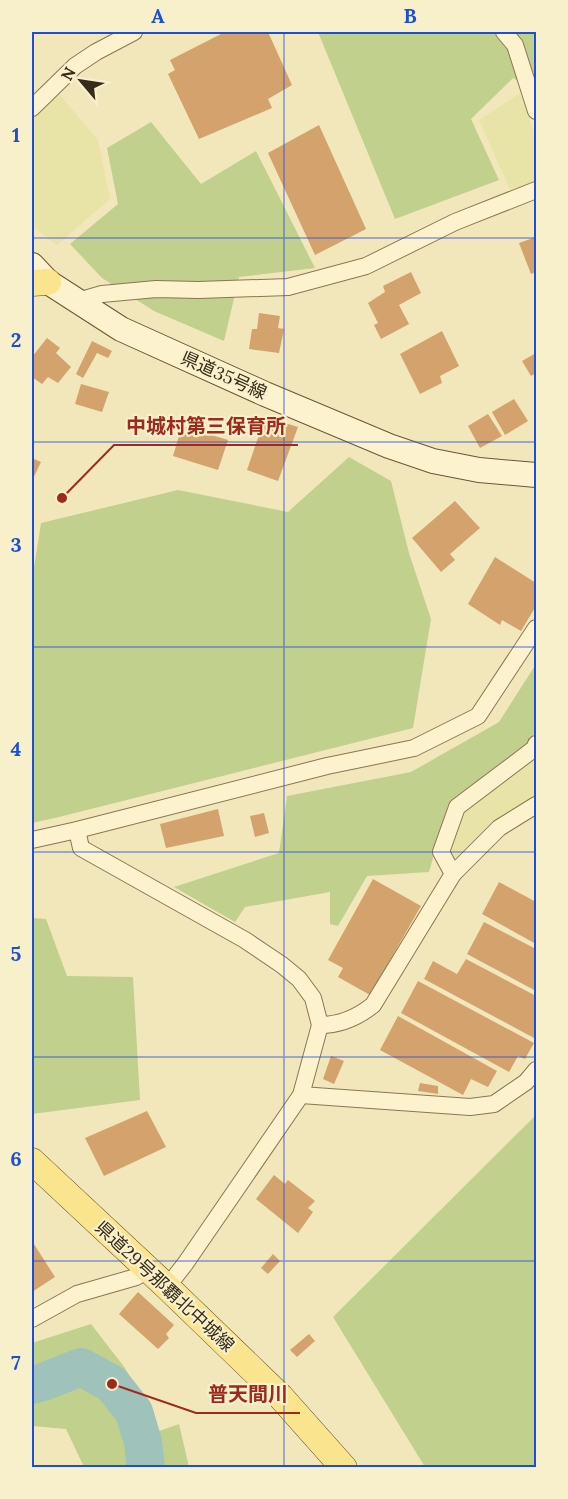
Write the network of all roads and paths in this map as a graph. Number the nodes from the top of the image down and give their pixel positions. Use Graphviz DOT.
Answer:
graph roads {
  1 [pos="134,32"];
  2 [pos="504,32"];
  3 [pos="32,108"];
  4 [pos="537,111"];
  5 [pos="537,190"];
  6 [pos="37,277"];
  7 [pos="78,301"];
  8 [pos="537,475"];
  9 [pos="537,628"];
  10 [pos="537,744"];
  11 [pos="537,805"];
  12 [pos="76,830"];
  13 [pos="32,840"];
  14 [pos="453,874"];
  15 [pos="320,1025"];
  16 [pos="537,1070"];
  17 [pos="301,1095"];
  18 [pos="32,1161"];
  19 [pos="148,1270"];
  20 [pos="167,1287"];
  21 [pos="32,1319"];
  22 [pos="344,1467"];
  1 -- 3 [label="street"];
  2 -- 4 [label="street"];
  5 -- 7 [label="street"];
  6 -- 7 [label="main road, 県道35号線"];
  7 -- 8 [label="main road, 県道35号線"];
  9 -- 12 [label="street"];
  10 -- 14 [label="street"];
  11 -- 14 [label="street"];
  12 -- 13 [label="street"];
  12 -- 15 [label="street"];
  14 -- 15 [label="street"];
  15 -- 17 [label="street"];
  16 -- 17 [label="street"];
  17 -- 20 [label="street"];
  18 -- 19 [label="main road, 県道29号那覇北中城線"];
  19 -- 20 [label="main road, 県道29号那覇北中城線"];
  19 -- 21 [label="street"];
  20 -- 22 [label="main road, 県道29号那覇北中城線"];
}
